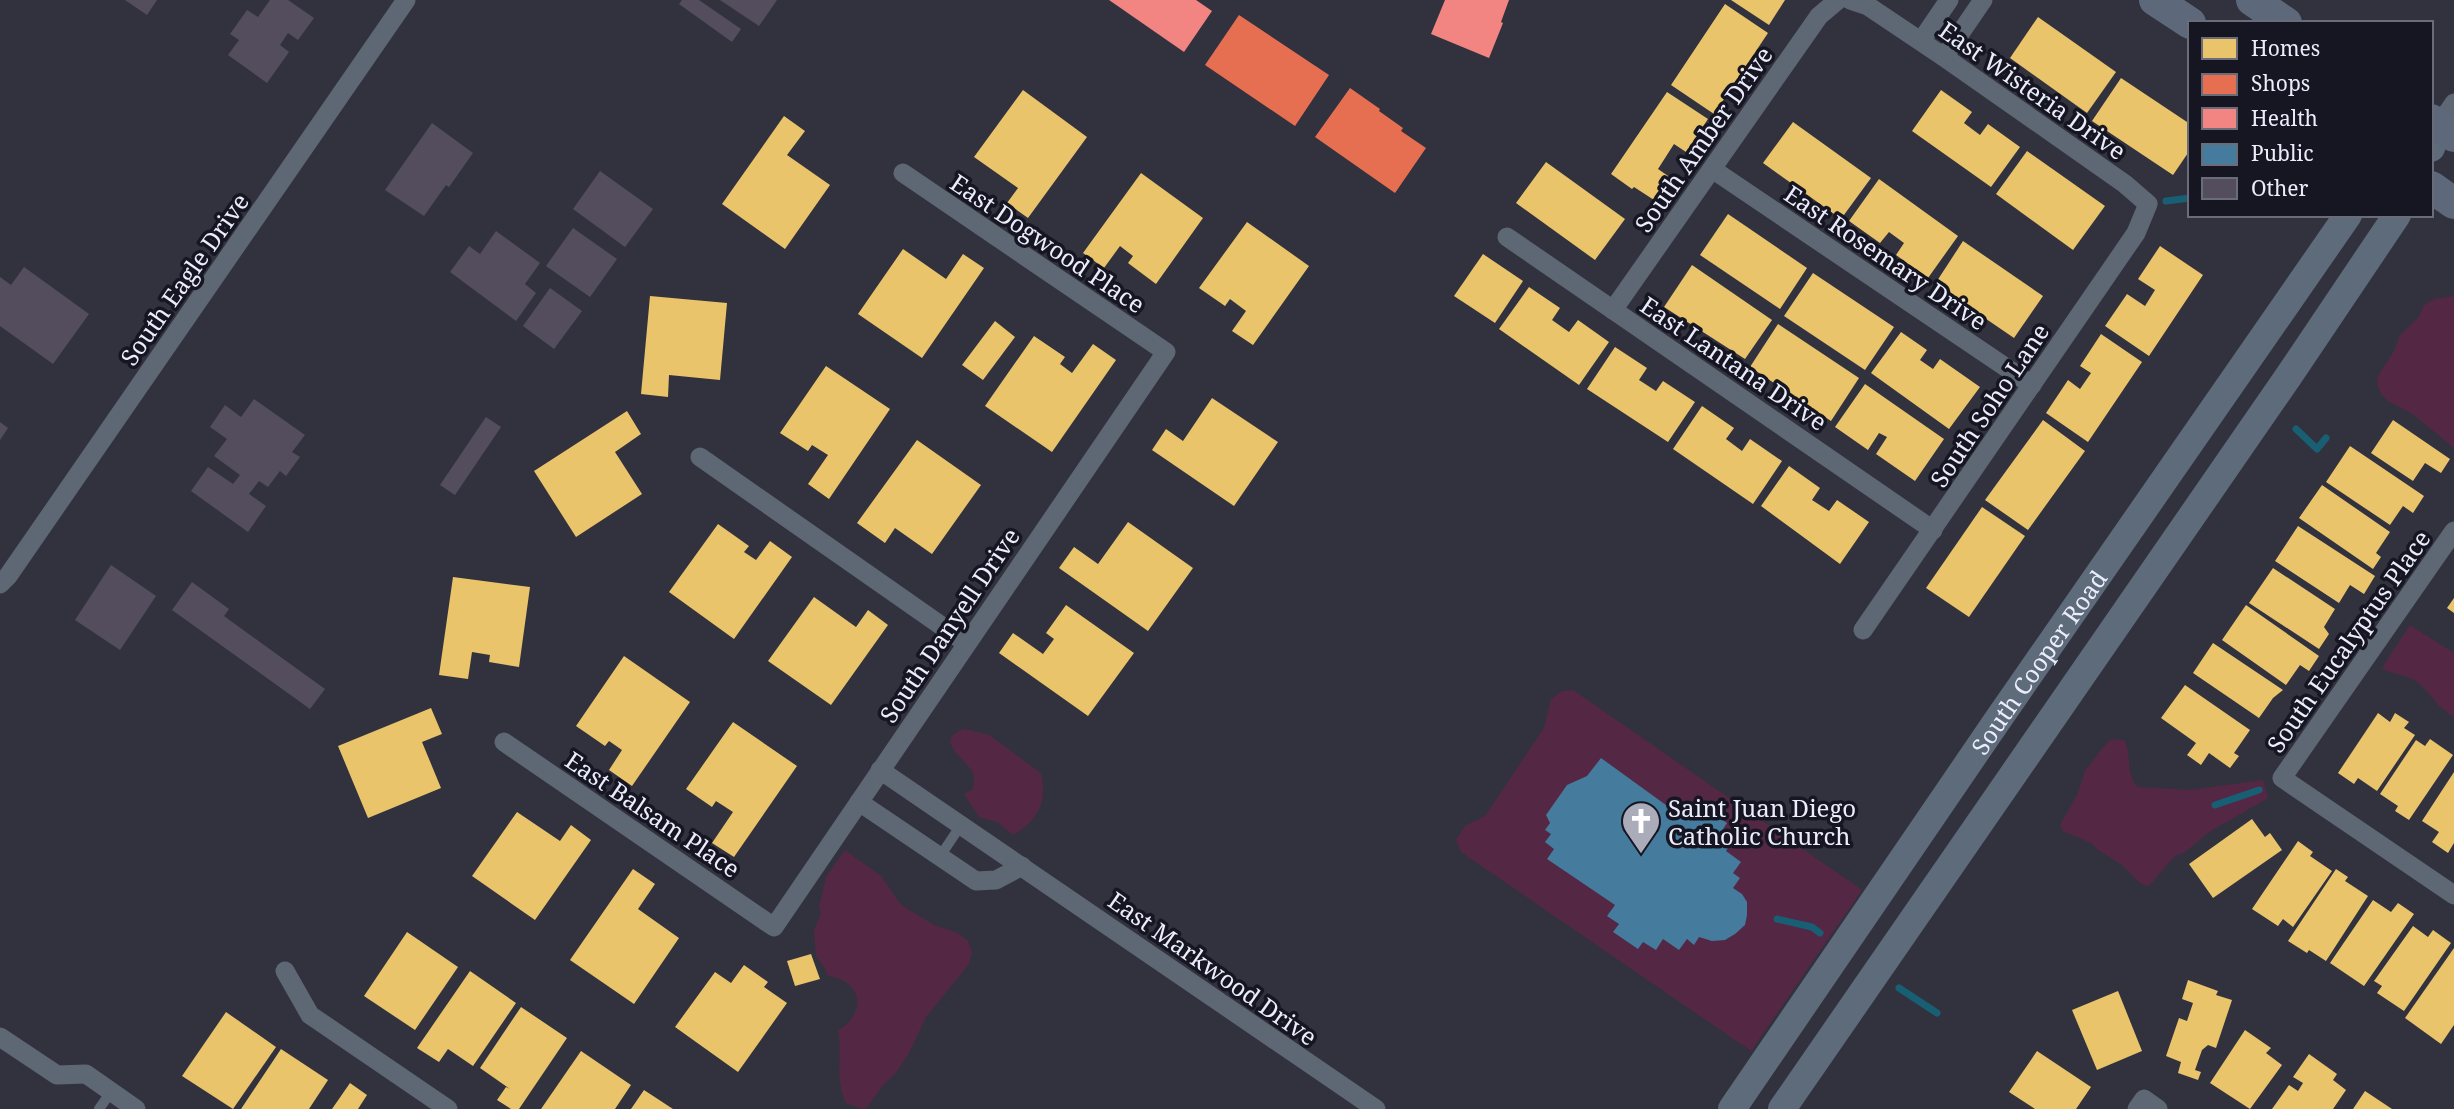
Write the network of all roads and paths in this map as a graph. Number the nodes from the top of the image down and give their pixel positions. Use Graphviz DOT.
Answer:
graph roads {
  1 [pos="406,0"];
  2 [pos="1838,0"];
  3 [pos="1850,0"];
  4 [pos="1950,0"];
  5 [pos="2155,0"];
  6 [pos="2252,0"];
  7 [pos="1980,1"];
  8 [pos="2283,21"];
  9 [pos="2188,22"];
  10 [pos="1921,41"];
  11 [pos="1944,57"];
  12 [pos="1712,169"];
  13 [pos="903,173"];
  14 [pos="2433,188"];
  15 [pos="2454,203"];
  16 [pos="2148,204"];
  17 [pos="2347,217"];
  18 [pos="2396,217"];
  19 [pos="1507,237"];
  20 [pos="1613,310"];
  21 [pos="1166,352"];
  22 [pos="2032,385"];
  23 [pos="700,457"];
  24 [pos="1933,530"];
  25 [pos="2454,531"];
  26 [pos="0,584"];
  27 [pos="1863,630"];
  28 [pos="966,643"];
  29 [pos="1997,722"];
  30 [pos="504,742"];
  31 [pos="2034,746"];
  32 [pos="880,769"];
  33 [pos="859,802"];
  34 [pos="961,824"];
  35 [pos="939,858"];
  36 [pos="1022,866"];
  37 [pos="2454,895"];
  38 [pos="774,927"];
  39 [pos="285,971"];
  40 [pos="0,1037"];
  41 [pos="111,1091"];
  42 [pos="99,1109"];
  43 [pos="136,1109"];
  44 [pos="448,1109"];
  45 [pos="1376,1109"];
  46 [pos="1732,1109"];
  47 [pos="1782,1109"];
  1 -- 26 [label="street, South Eagle Drive"];
  2 -- 12 [label="street, South Amber Drive"];
  3 -- 10 [label="street, East Wisteria Drive"];
  4 -- 10 [label="street"];
  5 -- 9 [label="main road"];
  6 -- 8 [label="main road"];
  7 -- 11 [label="street"];
  10 -- 11 [label="street, East Wisteria Drive"];
  11 -- 16 [label="street, East Wisteria Drive"];
  12 -- 20 [label="street, South Amber Drive"];
  12 -- 22 [label="street, East Rosemary Drive"];
  13 -- 21 [label="street, East Dogwood Place"];
  14 -- 15 [label="main road"];
  16 -- 22 [label="street, South Soho Lane"];
  17 -- 29 [label="main road, South Cooper Road"];
  18 -- 31 [label="main road, South Cooper Road"];
  19 -- 20 [label="street, East Lantana Drive"];
  20 -- 24 [label="street, East Lantana Drive"];
  21 -- 28 [label="street, South Danyell Drive"];
  22 -- 24 [label="street, South Soho Lane"];
  23 -- 28 [label="street"];
  24 -- 27 [label="street, South Soho Lane"];
  25 -- 37 [label="street, South Eucalyptus Place"];
  28 -- 32 [label="street, South Danyell Drive"];
  29 -- 31 [label="main road"];
  29 -- 46 [label="main road, South Cooper Road"];
  30 -- 38 [label="street, East Balsam Place"];
  31 -- 47 [label="main road, South Cooper Road"];
  32 -- 33 [label="street, South Danyell Drive"];
  32 -- 34 [label="street, East Markwood Drive"];
  33 -- 35 [label="street"];
  33 -- 38 [label="street, South Danyell Drive"];
  34 -- 35 [label="lane"];
  34 -- 36 [label="street, East Markwood Drive"];
  35 -- 36 [label="street"];
  36 -- 45 [label="street, East Markwood Drive"];
  39 -- 44 [label="street"];
  40 -- 41 [label="street"];
  41 -- 42 [label="lane"];
  41 -- 43 [label="street"];
}
